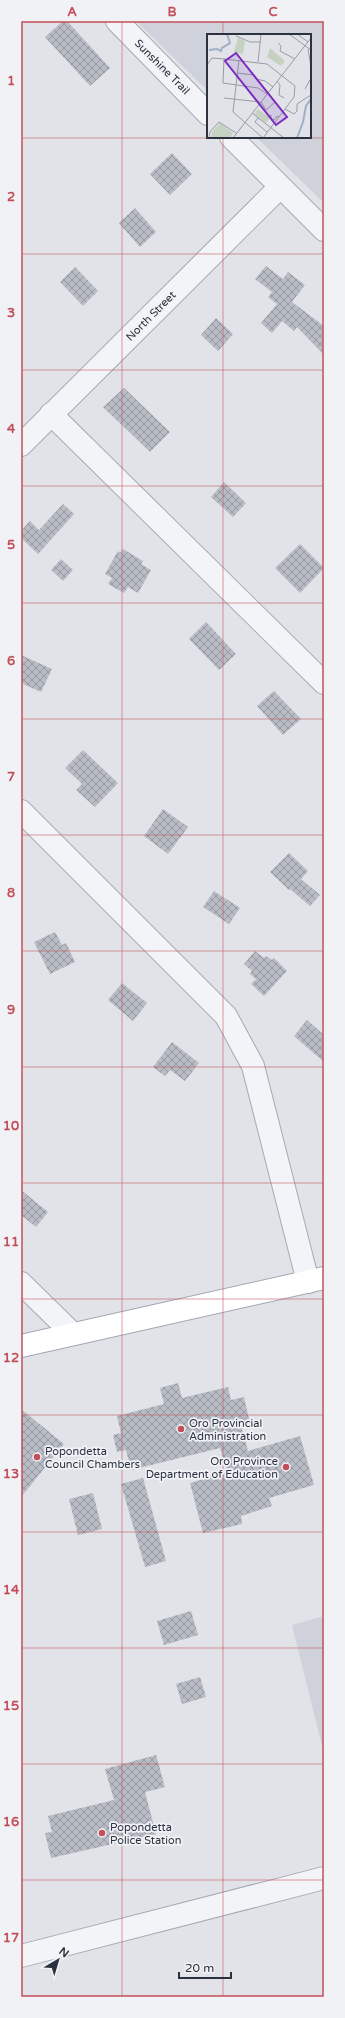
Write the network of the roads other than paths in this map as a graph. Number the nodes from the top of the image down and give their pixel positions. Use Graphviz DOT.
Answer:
graph roads {
  1 [pos="117,21"];
  2 [pos="207,113"];
  3 [pos="232,138"];
  4 [pos="280,187"];
  5 [pos="324,230"];
  6 [pos="51,414"];
  7 [pos="21,445"];
  8 [pos="324,683"];
  9 [pos="21,811"];
  10 [pos="316,1280"];
  11 [pos="21,1283"];
  12 [pos="73,1334"];
  13 [pos="21,1346"];
  14 [pos="324,1878"];
  15 [pos="21,1956"];
  1 -- 2 [label="street, Sunshine Trail"];
  3 -- 4 [label="street"];
  4 -- 5 [label="street"];
  4 -- 6 [label="street, North Street"];
  6 -- 7 [label="street, North Street"];
  6 -- 8 [label="street"];
  9 -- 10 [label="street"];
  10 -- 12 [label="main road"];
  11 -- 12 [label="street"];
  12 -- 13 [label="main road"];
  14 -- 15 [label="street"];
}
